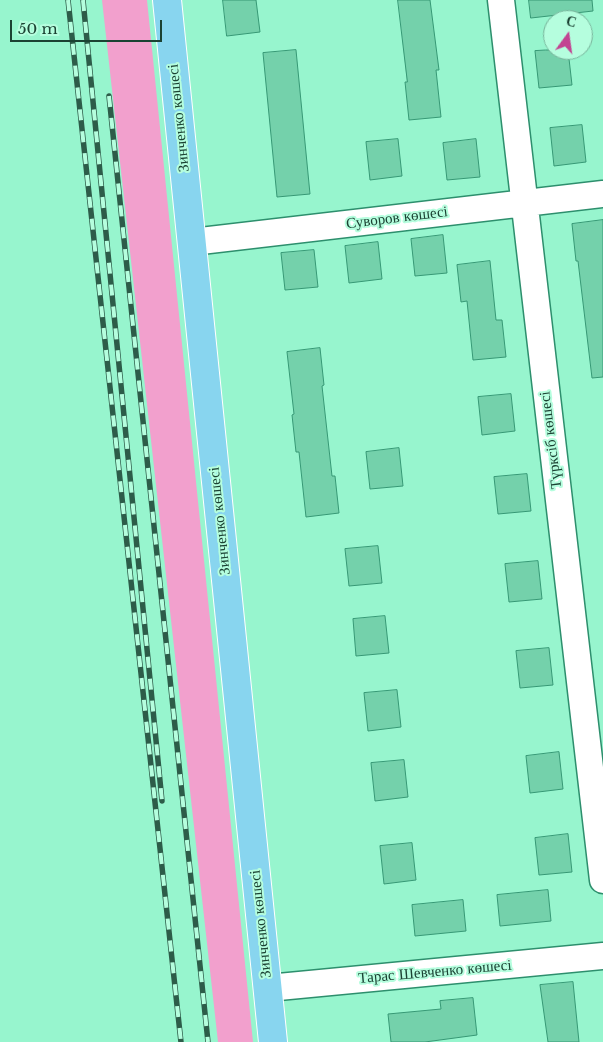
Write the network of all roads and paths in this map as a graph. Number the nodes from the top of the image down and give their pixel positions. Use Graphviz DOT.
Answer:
graph roads {
  1 [pos="167,0"];
  2 [pos="501,0"];
  3 [pos="603,194"];
  4 [pos="523,202"];
  5 [pos="192,242"];
  6 [pos="603,880"];
  7 [pos="603,956"];
  8 [pos="268,988"];
  9 [pos="273,1042"];
  1 -- 5 [label="main road, Зинченко көшесі"];
  2 -- 4 [label="street, Түрксіб көшесі"];
  3 -- 4 [label="street, Суворов көшесі"];
  4 -- 5 [label="street, Суворов көшесі"];
  4 -- 6 [label="street, Түрксіб көшесі"];
  5 -- 8 [label="main road, Зинченко көшесі"];
  7 -- 8 [label="street, Тарас Шевченко көшесі"];
  8 -- 9 [label="main road, Зинченко көшесі"];
}
